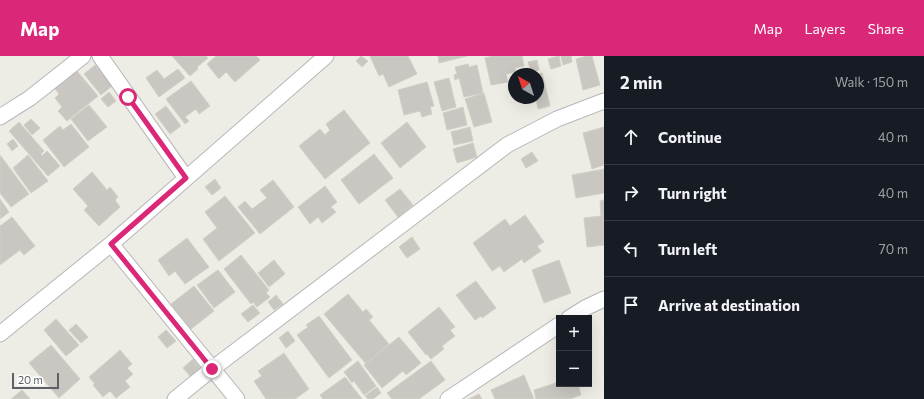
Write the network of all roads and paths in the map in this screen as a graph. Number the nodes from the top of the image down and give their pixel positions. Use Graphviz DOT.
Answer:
graph roads {
  1 [pos="82,56"];
  2 [pos="100,56"];
  3 [pos="326,56"];
  4 [pos="604,101"];
  5 [pos="0,117"];
  6 [pos="186,178"];
  7 [pos="111,244"];
  8 [pos="604,298"];
  9 [pos="574,315"];
  10 [pos="556,327"];
  11 [pos="0,334"];
  12 [pos="212,369"];
  13 [pos="175,399"];
  14 [pos="237,399"];
  15 [pos="448,399"];
  1 -- 5 [label="street"];
  2 -- 6 [label="street"];
  3 -- 6 [label="street"];
  4 -- 12 [label="street"];
  6 -- 7 [label="street"];
  7 -- 11 [label="street"];
  7 -- 12 [label="street"];
  8 -- 9 [label="street"];
  10 -- 15 [label="street"];
  12 -- 13 [label="street"];
  12 -- 14 [label="street"];
}
